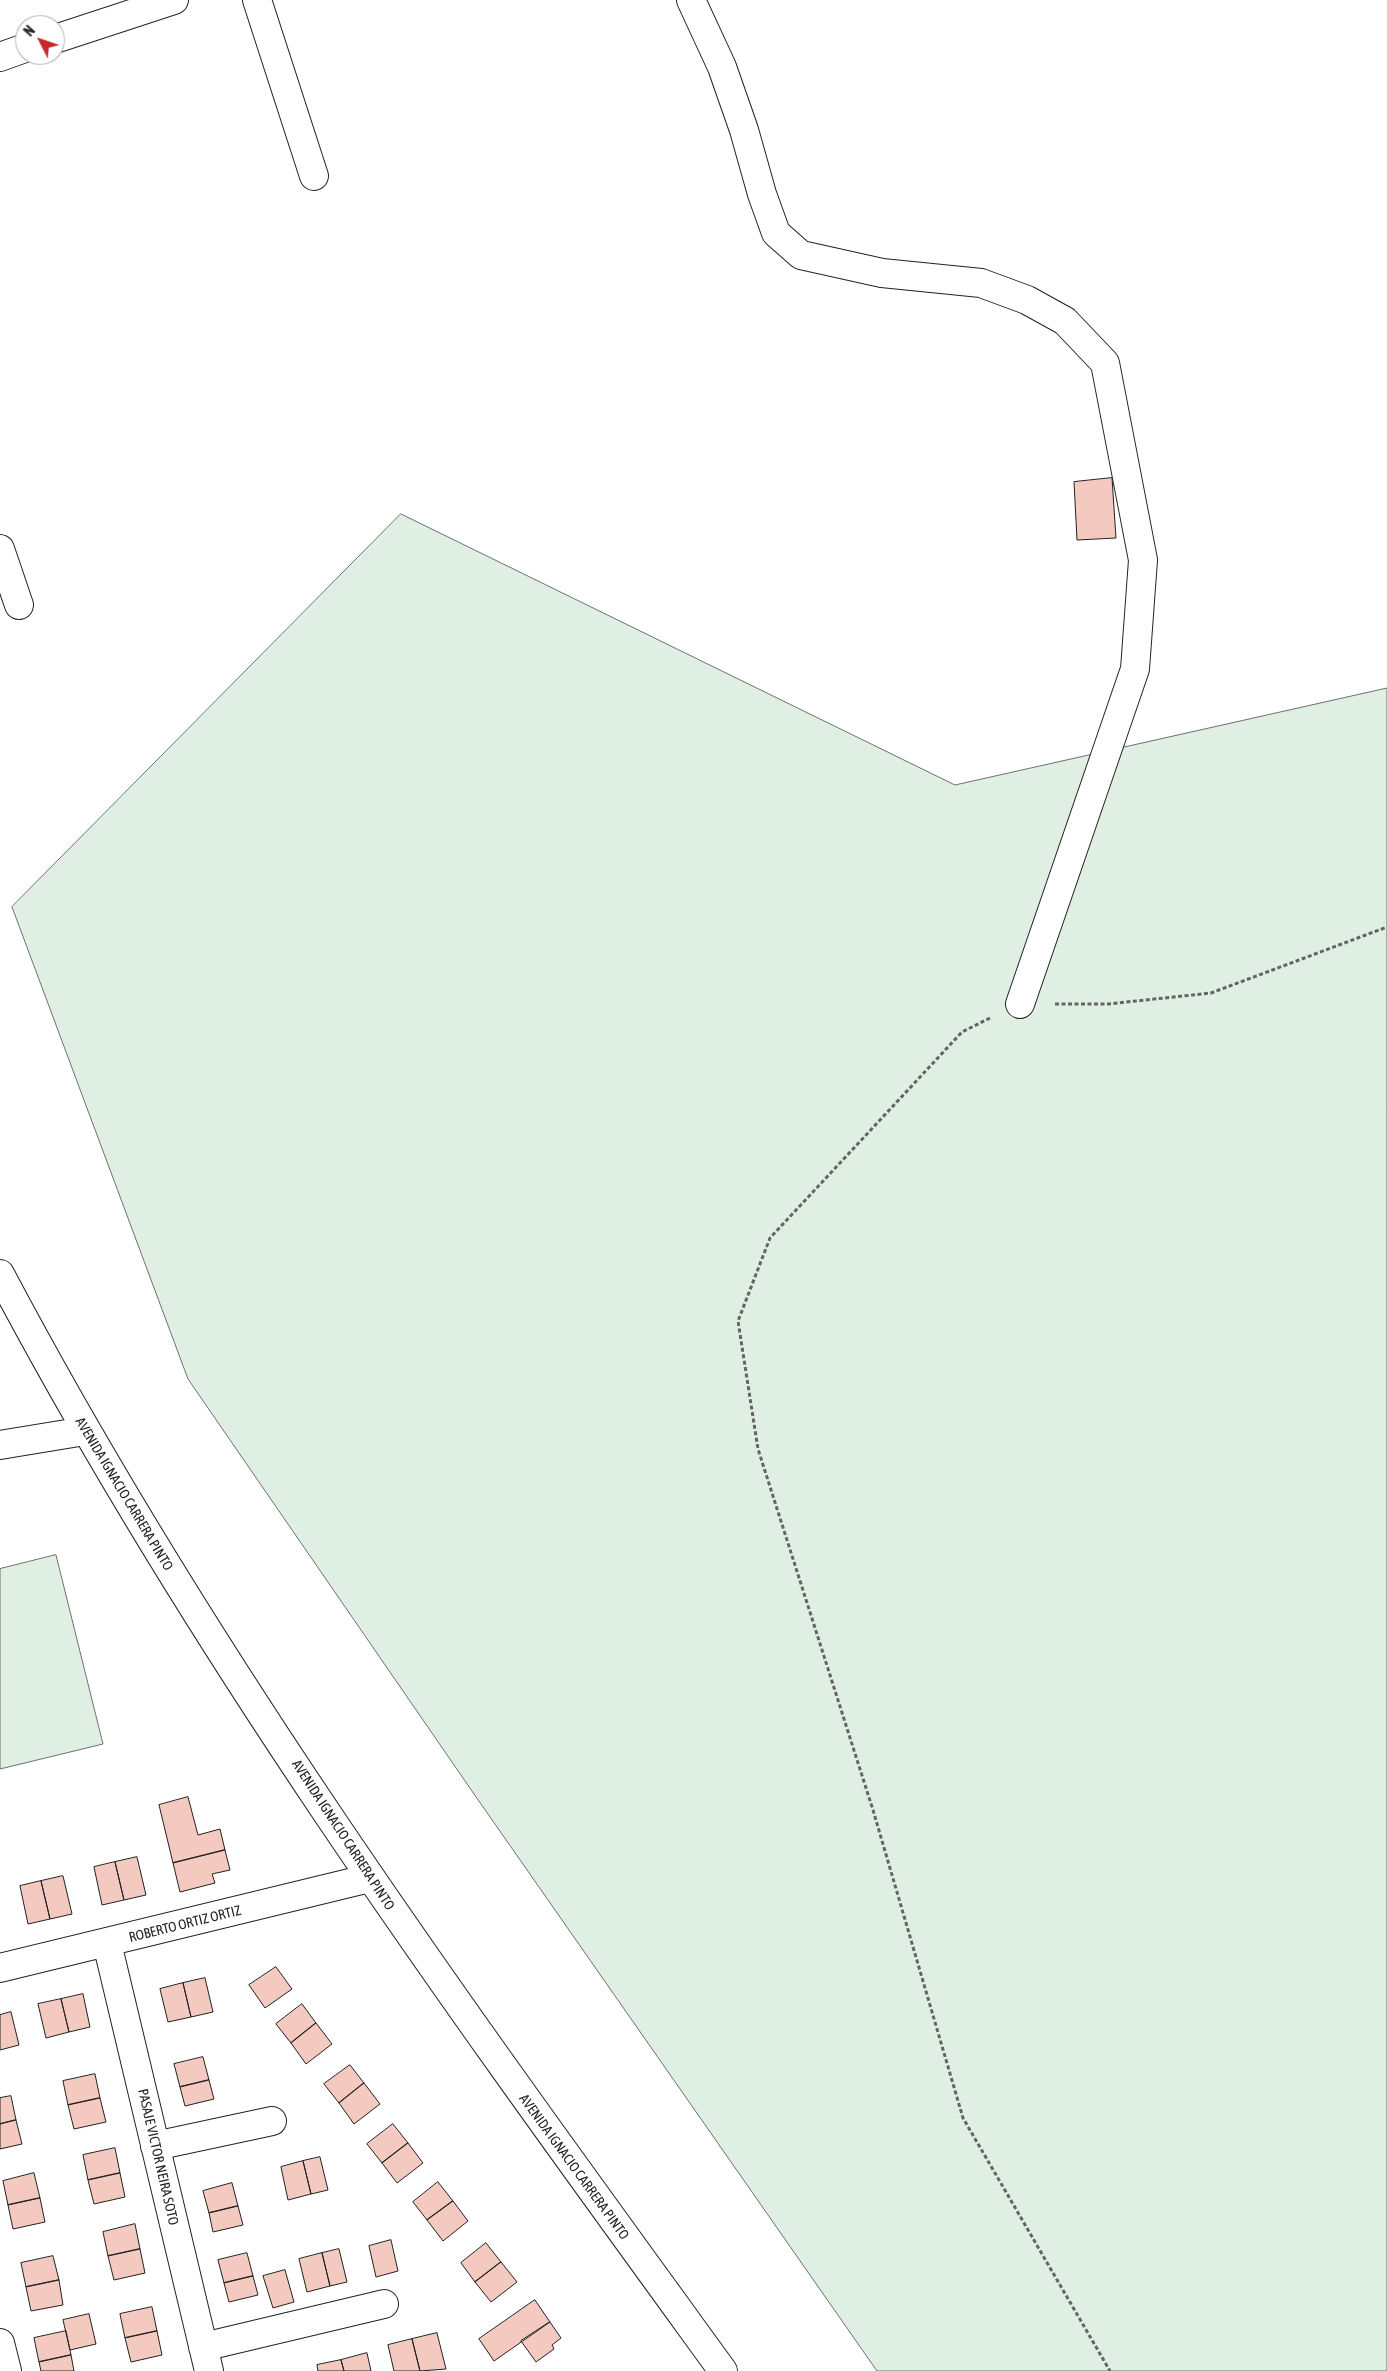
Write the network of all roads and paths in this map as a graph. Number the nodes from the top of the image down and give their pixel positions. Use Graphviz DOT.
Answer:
graph roads {
  1 [pos="174,0"];
  2 [pos="256,0"];
  3 [pos="692,0"];
  4 [pos="65,36"];
  5 [pos="15,51"];
  6 [pos="0,56"];
  7 [pos="314,176"];
  8 [pos="0,549"];
  9 [pos="19,604"];
  10 [pos="1387,927"];
  11 [pos="1020,1004"];
  12 [pos="0,1274"];
  13 [pos="85,1431"];
  14 [pos="0,1445"];
  15 [pos="370,1878"];
  16 [pos="107,1943"];
  17 [pos="0,1968"];
  18 [pos="272,2121"];
  19 [pos="155,2146"];
  20 [pos="384,2304"];
  21 [pos="0,2343"];
  22 [pos="206,2359"];
  23 [pos="6,2371"];
  24 [pos="723,2371"];
  25 [pos="1110,2371"];
  1 -- 4 [label="street"];
  2 -- 7 [label="street"];
  3 -- 11 [label="street"];
  5 -- 6 [label="street"];
  8 -- 9 [label="street"];
  10 -- 11 [label="path"];
  11 -- 25 [label="path"];
  12 -- 13 [label="street, AVENIDA IGNACIO CARRERA PINTO"];
  13 -- 14 [label="street"];
  13 -- 15 [label="street, AVENIDA IGNACIO CARRERA PINTO"];
  15 -- 16 [label="street, ROBERTO ORTIZ ORTIZ"];
  15 -- 24 [label="street, AVENIDA IGNACIO CARRERA PINTO"];
  16 -- 17 [label="street, ROBERTO ORTIZ ORTIZ"];
  16 -- 19 [label="street, PASAJE VICTOR NEIRA SOTO"];
  18 -- 19 [label="street"];
  19 -- 22 [label="street, PASAJE VICTOR NEIRA SOTO"];
  20 -- 22 [label="street"];
  21 -- 23 [label="street"];
}
